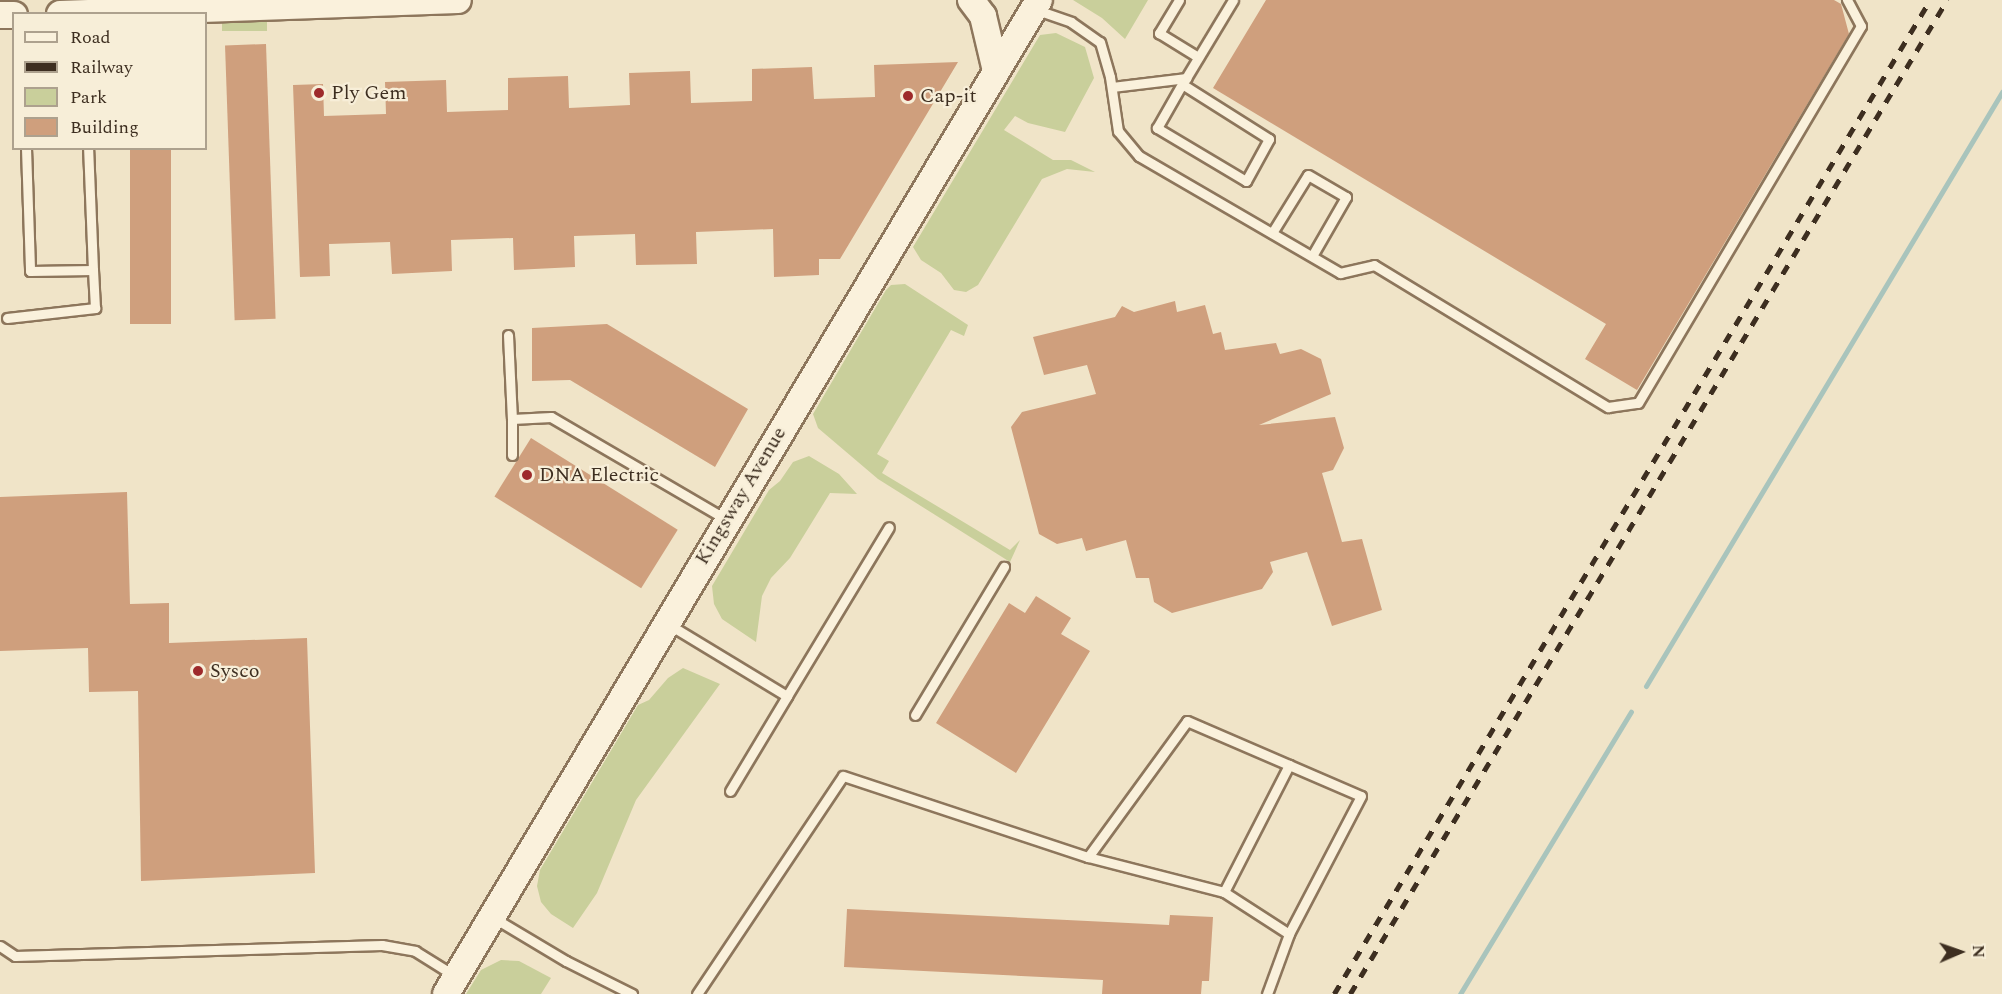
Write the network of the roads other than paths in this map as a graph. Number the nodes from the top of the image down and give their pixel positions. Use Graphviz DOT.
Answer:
graph roads {
  1 [pos="458,0"];
  2 [pos="971,0"];
  3 [pos="1179,0"];
  4 [pos="1233,0"];
  5 [pos="1847,0"];
  6 [pos="302,3"];
  7 [pos="1029,3"];
  8 [pos="96,6"];
  9 [pos="69,12"];
  10 [pos="1198,57"];
  11 [pos="996,71"];
  12 [pos="1184,81"];
  13 [pos="1112,87"];
  14 [pos="26,150"];
  15 [pos="88,150"];
  16 [pos="1272,233"];
  17 [pos="1312,256"];
  18 [pos="93,270"];
  19 [pos="7,318"];
  20 [pos="508,335"];
  21 [pos="512,420"];
  22 [pos="512,454"];
  23 [pos="727,520"];
  24 [pos="889,527"];
  25 [pos="1004,567"];
  26 [pos="666,623"];
  27 [pos="787,696"];
  28 [pos="915,715"];
  29 [pos="1289,765"];
  30 [pos="730,791"];
  31 [pos="1088,857"];
  32 [pos="1224,892"];
  33 [pos="491,917"];
  34 [pos="1289,934"];
  35 [pos="0,946"];
  36 [pos="451,985"];
  37 [pos="633,994"];
  38 [pos="697,994"];
  39 [pos="1267,994"];
  1 -- 6 [label="main road"];
  2 -- 11 [label="main road"];
  3 -- 10 [label="lane"];
  4 -- 10 [label="lane"];
  5 -- 17 [label="lane"];
  6 -- 8 [label="main road"];
  7 -- 11 [label="main road, Kingsway Avenue"];
  7 -- 13 [label="lane"];
  8 -- 9 [label="main road"];
  10 -- 12 [label="lane"];
  11 -- 23 [label="main road, Kingsway Avenue"];
  12 -- 12 [label="lane"];
  12 -- 13 [label="lane"];
  13 -- 16 [label="lane"];
  14 -- 18 [label="lane"];
  15 -- 18 [label="lane"];
  16 -- 17 [label="lane"];
  16 -- 17 [label="lane"];
  18 -- 19 [label="lane"];
  20 -- 21 [label="lane"];
  21 -- 22 [label="lane"];
  21 -- 23 [label="lane"];
  23 -- 26 [label="main road, Kingsway Avenue"];
  24 -- 27 [label="lane"];
  25 -- 28 [label="lane"];
  26 -- 27 [label="lane"];
  26 -- 33 [label="main road, Kingsway Avenue"];
  27 -- 30 [label="lane"];
  29 -- 31 [label="lane"];
  29 -- 32 [label="lane"];
  29 -- 34 [label="lane"];
  31 -- 32 [label="lane"];
  31 -- 38 [label="lane"];
  32 -- 34 [label="lane"];
  33 -- 36 [label="main road, Kingsway Avenue"];
  33 -- 37 [label="lane"];
  34 -- 39 [label="lane"];
  35 -- 36 [label="lane"];
}
